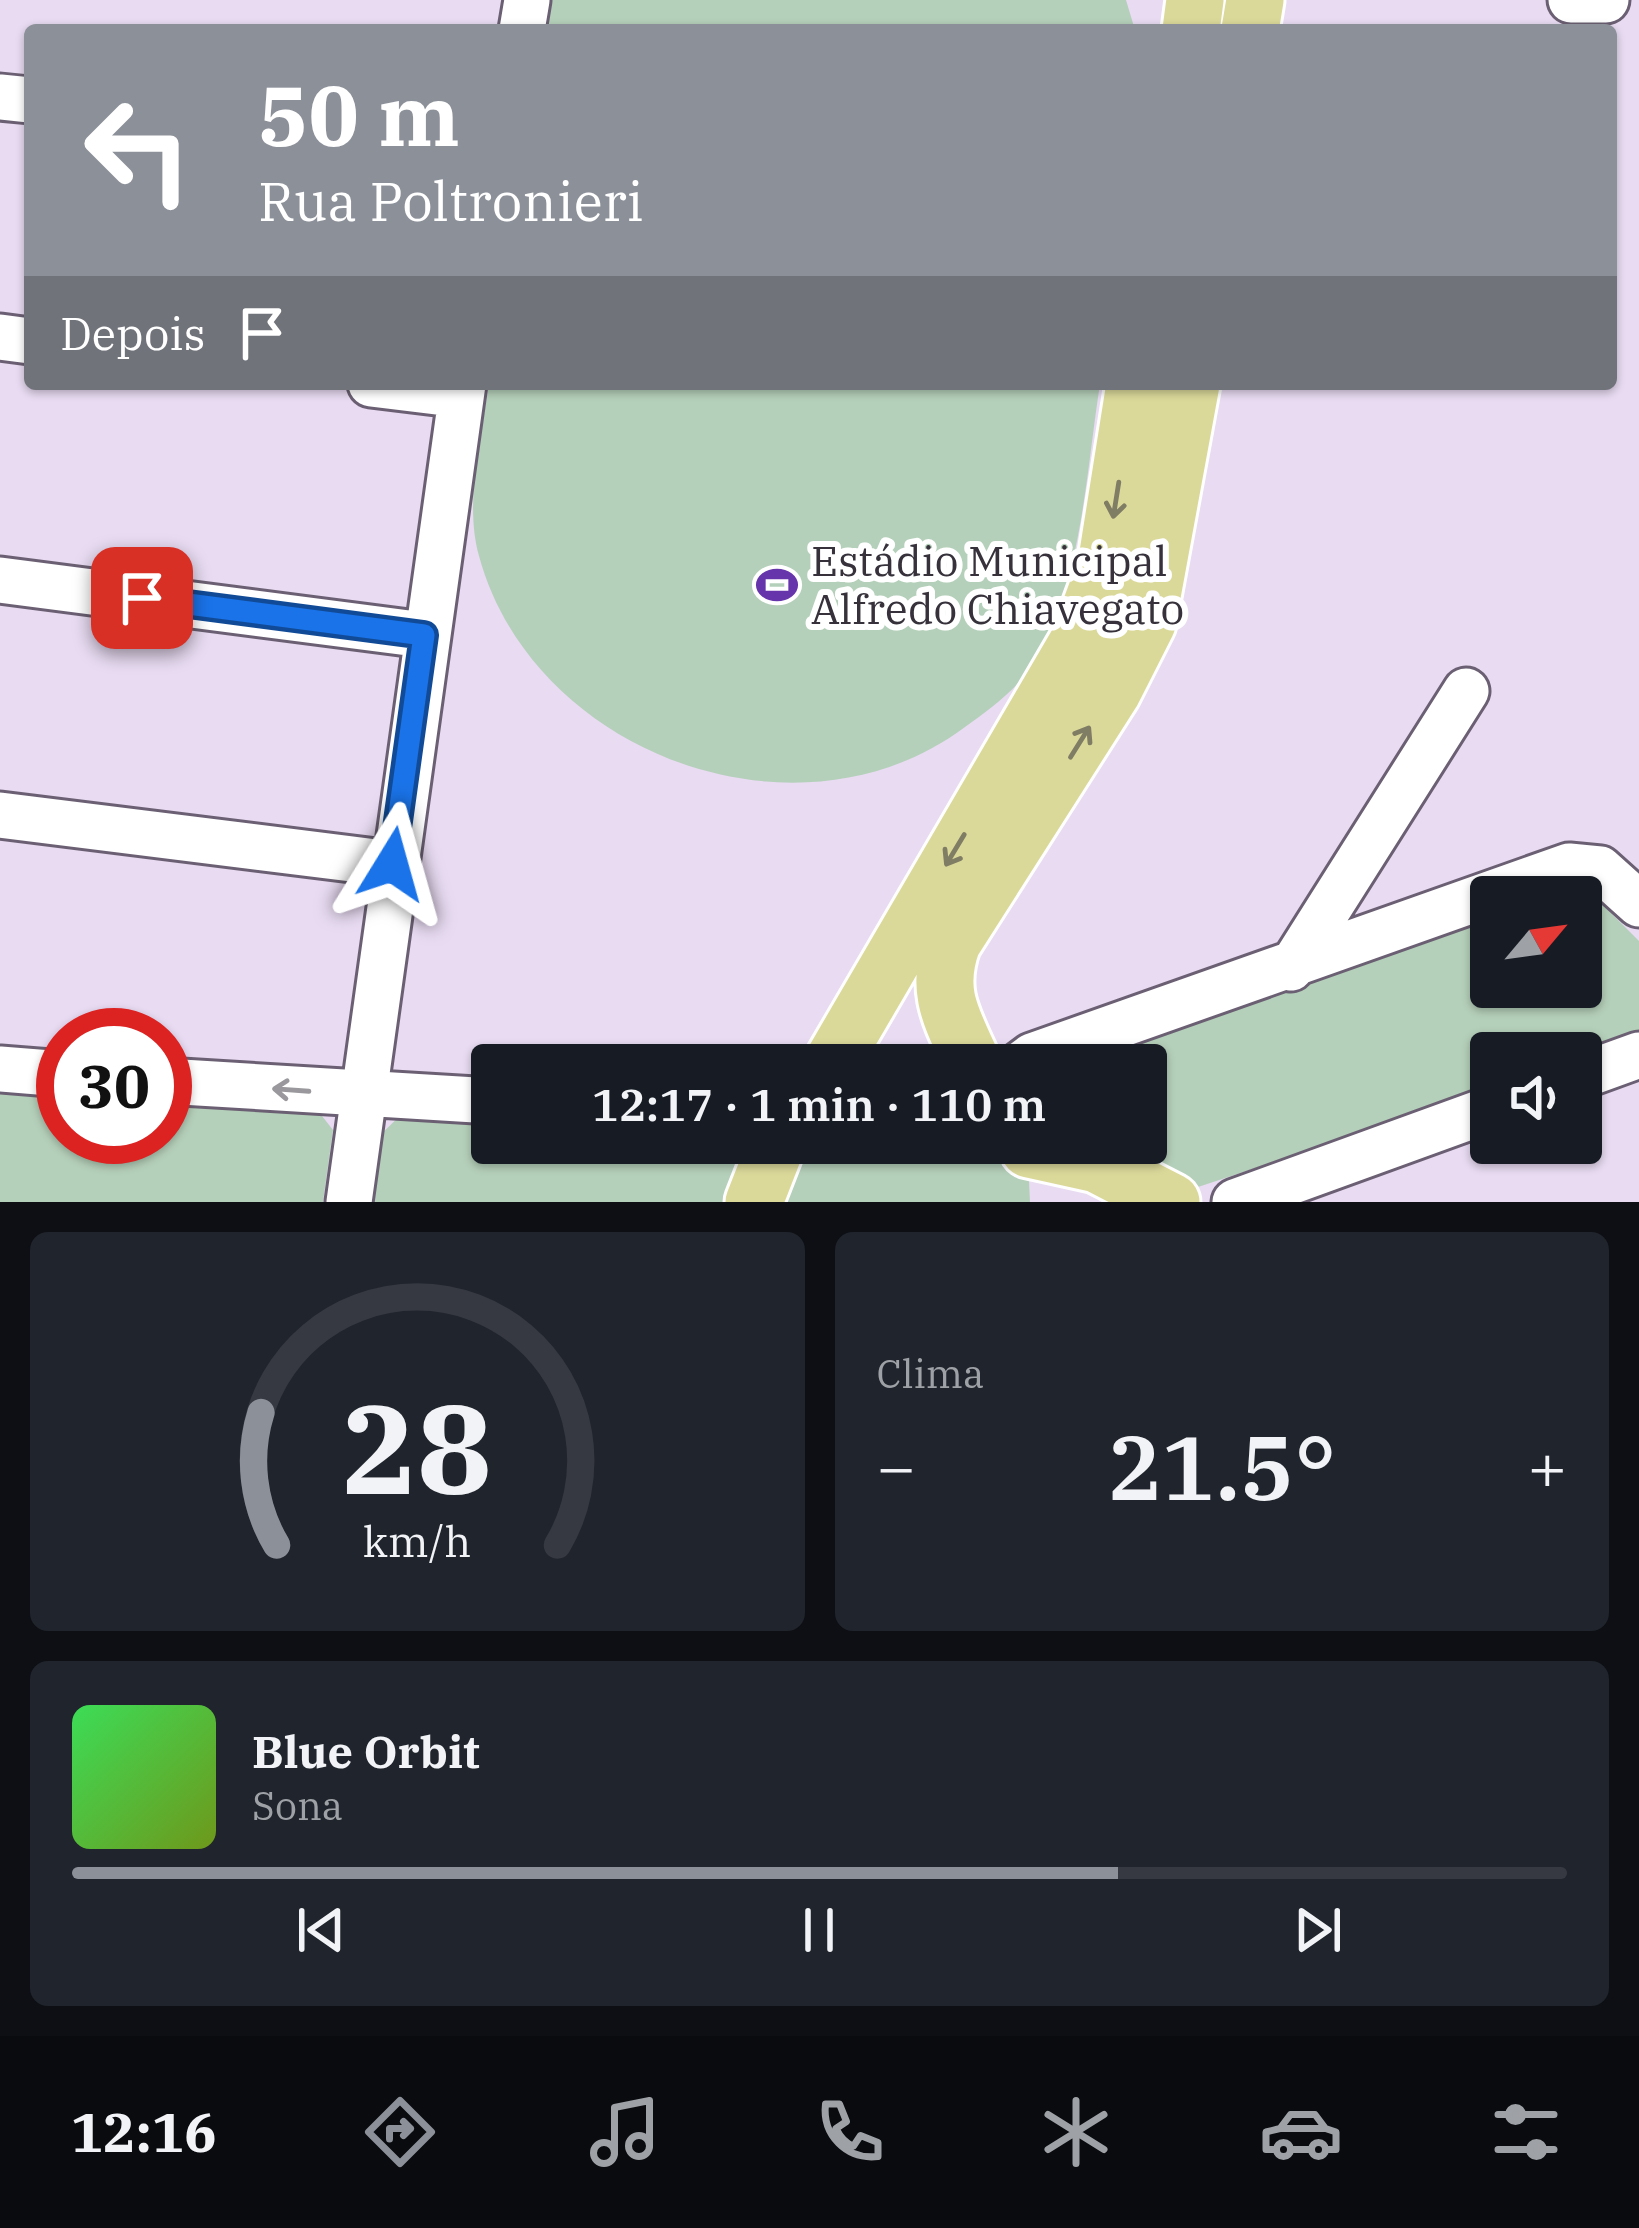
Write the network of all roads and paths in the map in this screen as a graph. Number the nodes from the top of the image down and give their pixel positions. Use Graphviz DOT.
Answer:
graph roads {
  1 [pos="1570,0"];
  2 [pos="1606,0"];
  3 [pos="462,390"];
  4 [pos="1134,390"];
  5 [pos="1190,390"];
  6 [pos="0,580"];
  7 [pos="424,635"];
  8 [pos="1466,691"];
  9 [pos="0,815"];
  10 [pos="392,864"];
  11 [pos="1639,904"];
  12 [pos="1291,968"];
  13 [pos="843,1044"];
  14 [pos="963,1044"];
  15 [pos="1067,1044"];
  16 [pos="1639,1054"];
  17 [pos="1602,1068"];
  18 [pos="0,1069"];
  19 [pos="36,1072"];
  20 [pos="192,1083"];
  21 [pos="361,1095"];
  22 [pos="471,1100"];
  23 [pos="1470,1116"];
  24 [pos="769,1164"];
  25 [pos="1032,1165"];
  26 [pos="349,1202"];
  27 [pos="754,1202"];
  28 [pos="1171,1202"];
  29 [pos="1235,1202"];
  1 -- 2 [label="street"];
  3 -- 7 [label="street"];
  4 -- 13 [label="main road, one-way"];
  14 -- 5 [label="main road, one-way"];
  6 -- 7 [label="street"];
  7 -- 10 [label="street"];
  8 -- 12 [label="street"];
  9 -- 10 [label="street"];
  10 -- 21 [label="street"];
  11 -- 12 [label="street"];
  12 -- 15 [label="street"];
  16 -- 17 [label="street"];
  18 -- 19 [label="street"];
  21 -- 20 [label="street, one-way"];
  21 -- 22 [label="street"];
  21 -- 26 [label="street"];
  23 -- 29 [label="street"];
  24 -- 27 [label="main road"];
  25 -- 28 [label="main road"];
}
